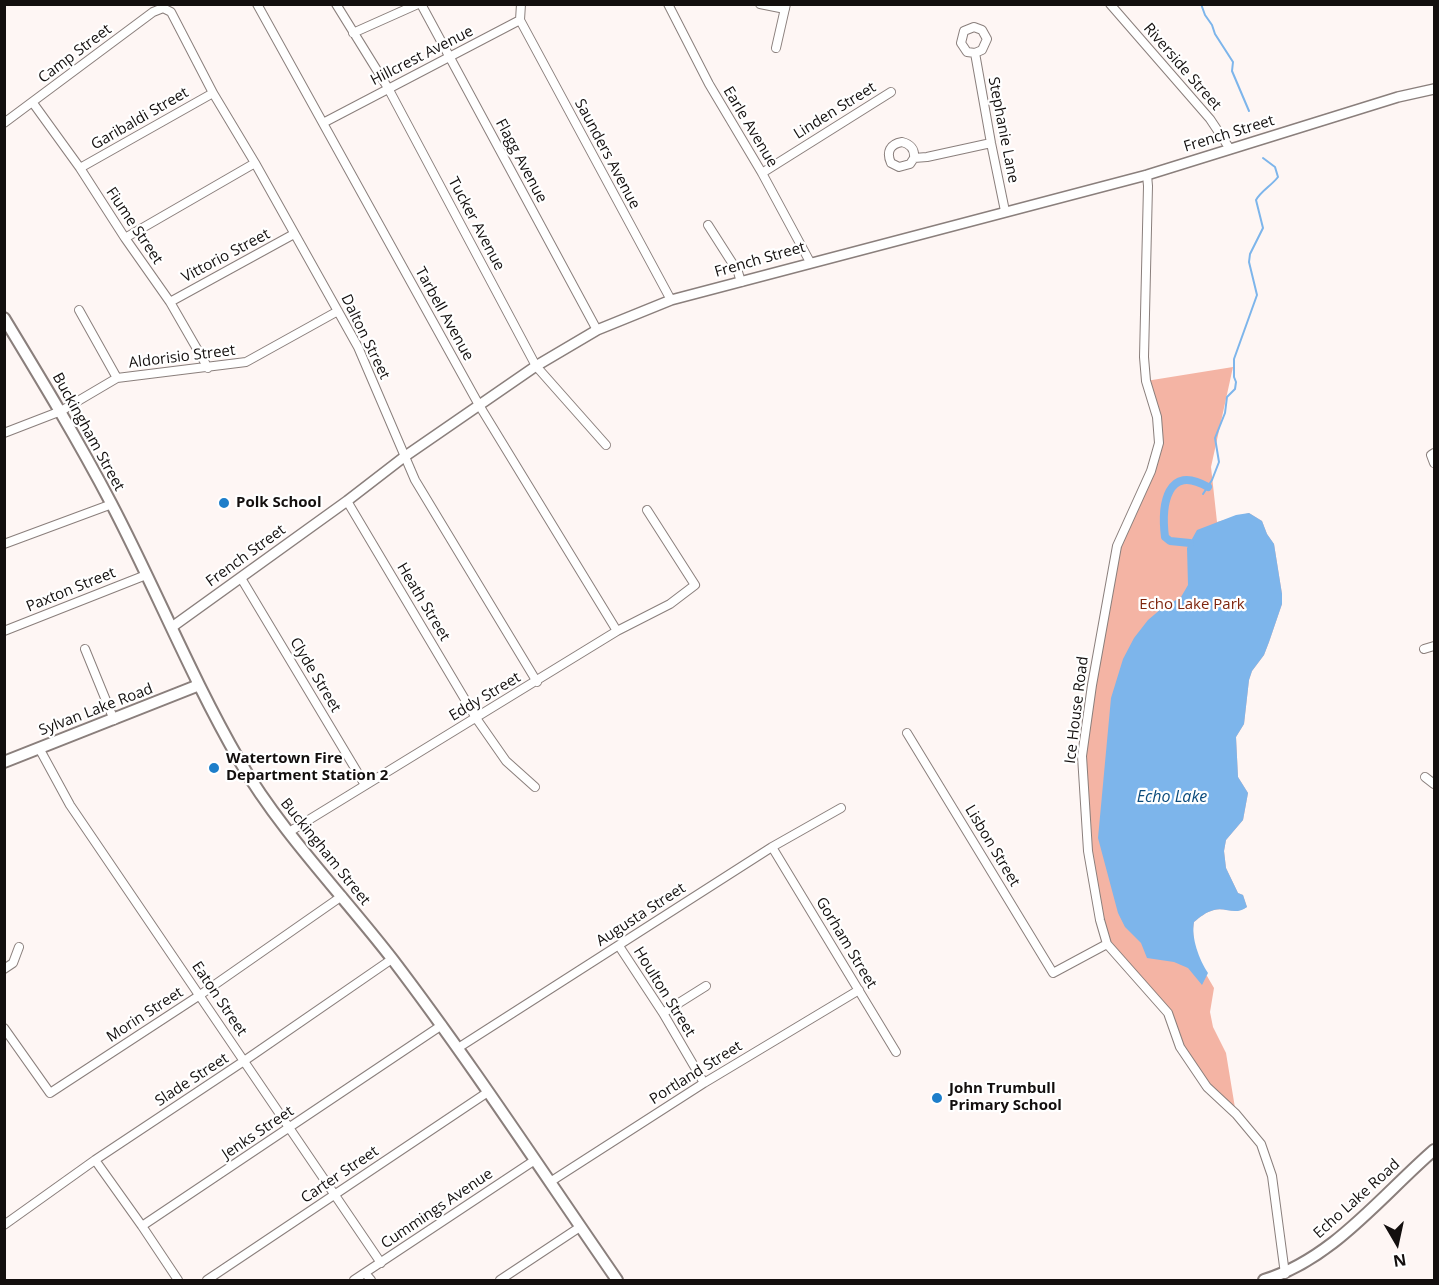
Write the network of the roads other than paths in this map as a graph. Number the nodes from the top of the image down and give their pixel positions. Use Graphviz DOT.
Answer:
graph roads {
  1 [pos="257,4"];
  2 [pos="336,4"];
  3 [pos="419,4"];
  4 [pos="521,4"];
  5 [pos="668,4"];
  6 [pos="760,4"];
  7 [pos="1110,4"];
  8 [pos="785,7"];
  9 [pos="163,8"];
  10 [pos="520,20"];
  11 [pos="353,33"];
  12 [pos="776,48"];
  13 [pos="975,53"];
  14 [pos="450,58"];
  15 [pos="388,88"];
  16 [pos="1434,89"];
  17 [pos="891,92"];
  18 [pos="213,93"];
  19 [pos="33,103"];
  20 [pos="4,123"];
  21 [pos="323,123"];
  22 [pos="991,143"];
  23 [pos="1230,149"];
  24 [pos="914,158"];
  25 [pos="255,163"];
  26 [pos="80,168"];
  27 [pos="762,173"];
  28 [pos="1147,175"];
  29 [pos="1005,212"];
  30 [pos="708,225"];
  31 [pos="294,234"];
  32 [pos="125,238"];
  33 [pos="810,262"];
  34 [pos="741,282"];
  35 [pos="671,300"];
  36 [pos="170,302"];
  37 [pos="79,310"];
  38 [pos="338,311"];
  39 [pos="4,318"];
  40 [pos="597,330"];
  41 [pos="536,366"];
  42 [pos="208,368"];
  43 [pos="117,378"];
  44 [pos="479,405"];
  45 [pos="61,411"];
  46 [pos="4,433"];
  47 [pos="606,445"];
  48 [pos="404,457"];
  49 [pos="347,501"];
  50 [pos="112,504"];
  51 [pos="647,510"];
  52 [pos="4,544"];
  53 [pos="147,575"];
  54 [pos="241,578"];
  55 [pos="172,627"];
  56 [pos="4,631"];
  57 [pos="617,631"];
  58 [pos="1434,646"];
  59 [pos="85,649"];
  60 [pos="1424,649"];
  61 [pos="537,682"];
  62 [pos="199,685"];
  63 [pos="476,717"];
  64 [pos="114,720"];
  65 [pos="907,733"];
  66 [pos="39,748"];
  67 [pos="4,762"];
  68 [pos="1425,777"];
  69 [pos="1434,784"];
  70 [pos="365,785"];
  71 [pos="535,787"];
  72 [pos="841,808"];
  73 [pos="289,832"];
  74 [pos="772,847"];
  75 [pos="342,896"];
  76 [pos="1107,944"];
  77 [pos="619,946"];
  78 [pos="19,947"];
  79 [pos="392,959"];
  80 [pos="4,969"];
  81 [pos="706,986"];
  82 [pos="858,990"];
  83 [pos="200,995"];
  84 [pos="663,1013"];
  85 [pos="442,1025"];
  86 [pos="4,1028"];
  87 [pos="458,1048"];
  88 [pos="896,1052"];
  89 [pos="244,1061"];
  90 [pos="704,1083"];
  91 [pos="488,1092"];
  92 [pos="290,1128"];
  93 [pos="1434,1150"];
  94 [pos="95,1160"];
  95 [pos="535,1160"];
  96 [pos="549,1182"];
  97 [pos="334,1195"];
  98 [pos="4,1225"];
  99 [pos="142,1226"];
  100 [pos="580,1227"];
  101 [pos="381,1263"];
  102 [pos="365,1273"];
  103 [pos="1285,1274"];
  104 [pos="178,1281"];
  105 [pos="207,1281"];
  106 [pos="354,1281"];
  107 [pos="371,1281"];
  108 [pos="500,1281"];
  109 [pos="617,1281"];
  110 [pos="1264,1281"];
  1 -- 21 [label="street, Tarbell Avenue"];
  2 -- 11 [label="street, Tucker Avenue"];
  3 -- 11 [label="street"];
  3 -- 14 [label="street, Flagg Avenue"];
  4 -- 10 [label="street"];
  5 -- 27 [label="street, Earle Avenue"];
  6 -- 8 [label="street"];
  7 -- 23 [label="street, Riverside Street"];
  8 -- 12 [label="street"];
  9 -- 18 [label="street, Dalton Street"];
  9 -- 19 [label="street, Camp Street"];
  10 -- 14 [label="street, Hillcrest Avenue"];
  10 -- 35 [label="street, Saunders Avenue"];
  11 -- 15 [label="street, Tucker Avenue"];
  13 -- 22 [label="street, Stephanie Lane"];
  14 -- 15 [label="street, Hillcrest Avenue"];
  14 -- 40 [label="street, Flagg Avenue"];
  15 -- 21 [label="street, Hillcrest Avenue"];
  15 -- 41 [label="street, Tucker Avenue"];
  16 -- 23 [label="street, French Street"];
  17 -- 27 [label="street, Linden Street"];
  18 -- 25 [label="street, Dalton Street"];
  18 -- 26 [label="street, Garibaldi Street"];
  19 -- 20 [label="street, Camp Street"];
  19 -- 26 [label="street, Fiume Street"];
  21 -- 44 [label="street, Tarbell Avenue"];
  22 -- 24 [label="street"];
  22 -- 29 [label="street, Stephanie Lane"];
  23 -- 28 [label="street, French Street"];
  25 -- 31 [label="street, Dalton Street"];
  25 -- 32 [label="street"];
  26 -- 32 [label="street, Fiume Street"];
  27 -- 33 [label="street, Earle Avenue"];
  28 -- 29 [label="street, French Street"];
  28 -- 76 [label="street, Ice House Road"];
  29 -- 33 [label="street, French Street"];
  30 -- 34 [label="street"];
  31 -- 36 [label="street, Vittorio Street"];
  31 -- 38 [label="street, Dalton Street"];
  32 -- 36 [label="street, Fiume Street"];
  33 -- 34 [label="street, French Street"];
  34 -- 35 [label="street, French Street"];
  35 -- 40 [label="street, French Street"];
  36 -- 42 [label="street, Fiume Street"];
  37 -- 43 [label="street"];
  38 -- 42 [label="street, Aldorisio Street"];
  38 -- 48 [label="street, Dalton Street"];
  39 -- 45 [label="main road, Buckingham Street"];
  40 -- 41 [label="street, French Street"];
  41 -- 44 [label="street, French Street"];
  41 -- 47 [label="street, Tucker Avenue"];
  42 -- 43 [label="street, Aldorisio Street"];
  43 -- 45 [label="street, Aldorisio Street"];
  44 -- 48 [label="street, French Street"];
  44 -- 57 [label="street, Tarbell Avenue"];
  45 -- 46 [label="street, Aldorisio Street"];
  45 -- 50 [label="main road, Buckingham Street"];
  48 -- 49 [label="street, French Street"];
  48 -- 61 [label="street, Dalton Street"];
  49 -- 54 [label="street, French Street"];
  49 -- 63 [label="street, Heath Street"];
  50 -- 52 [label="street"];
  50 -- 53 [label="main road, Buckingham Street"];
  51 -- 57 [label="street, Eddy Street"];
  53 -- 55 [label="main road, Buckingham Street"];
  53 -- 56 [label="street, Paxton Street"];
  54 -- 55 [label="street, French Street"];
  54 -- 70 [label="street, Clyde Street"];
  55 -- 62 [label="main road, Buckingham Street"];
  57 -- 61 [label="street, Eddy Street"];
  58 -- 60 [label="street"];
  59 -- 64 [label="street"];
  61 -- 63 [label="street, Eddy Street"];
  62 -- 64 [label="main road, Sylvan Lake Road"];
  62 -- 73 [label="main road, Buckingham Street"];
  63 -- 70 [label="street, Eddy Street"];
  63 -- 71 [label="street, Heath Street"];
  64 -- 66 [label="main road, Sylvan Lake Road"];
  65 -- 76 [label="street, Lisbon Street"];
  66 -- 67 [label="main road, Sylvan Lake Road"];
  66 -- 83 [label="street, Eaton Street"];
  68 -- 69 [label="street"];
  70 -- 73 [label="street, Eddy Street"];
  72 -- 74 [label="street, Augusta Street"];
  73 -- 75 [label="main road, Buckingham Street"];
  74 -- 77 [label="street, Augusta Street"];
  74 -- 82 [label="street, Gorham Street"];
  75 -- 79 [label="main road, Buckingham Street"];
  75 -- 83 [label="street, Morin Street"];
  76 -- 103 [label="street, Ice House Road"];
  77 -- 84 [label="street, Houlton Street"];
  77 -- 87 [label="street, Augusta Street"];
  78 -- 80 [label="street"];
  79 -- 85 [label="main road, Buckingham Street"];
  79 -- 89 [label="street, Slade Street"];
  81 -- 84 [label="street"];
  82 -- 88 [label="street, Gorham Street"];
  82 -- 90 [label="street, Portland Street"];
  83 -- 86 [label="street, Morin Street"];
  83 -- 89 [label="street, Eaton Street"];
  84 -- 90 [label="street, Houlton Street"];
  85 -- 87 [label="main road, Buckingham Street"];
  85 -- 92 [label="street, Jenks Street"];
  87 -- 91 [label="main road, Buckingham Street"];
  89 -- 92 [label="street, Eaton Street"];
  89 -- 94 [label="street, Slade Street"];
  90 -- 96 [label="street, Portland Street"];
  91 -- 95 [label="main road, Buckingham Street"];
  91 -- 97 [label="street, Carter Street"];
  92 -- 97 [label="street, Eaton Street"];
  92 -- 99 [label="street, Jenks Street"];
  93 -- 103 [label="main road, Echo Lake Road"];
  94 -- 98 [label="street, Slade Street"];
  94 -- 99 [label="street"];
  95 -- 96 [label="main road, Buckingham Street"];
  95 -- 101 [label="street, Cummings Avenue"];
  96 -- 100 [label="main road, Buckingham Street"];
  97 -- 101 [label="street, Eaton Street"];
  97 -- 105 [label="street, Carter Street"];
  99 -- 104 [label="street"];
  100 -- 108 [label="street"];
  100 -- 109 [label="main road, Buckingham Street"];
  101 -- 102 [label="street, Cummings Avenue"];
  102 -- 106 [label="street, Cummings Avenue"];
  102 -- 107 [label="street"];
  103 -- 110 [label="main road, Echo Lake Road"];
}
